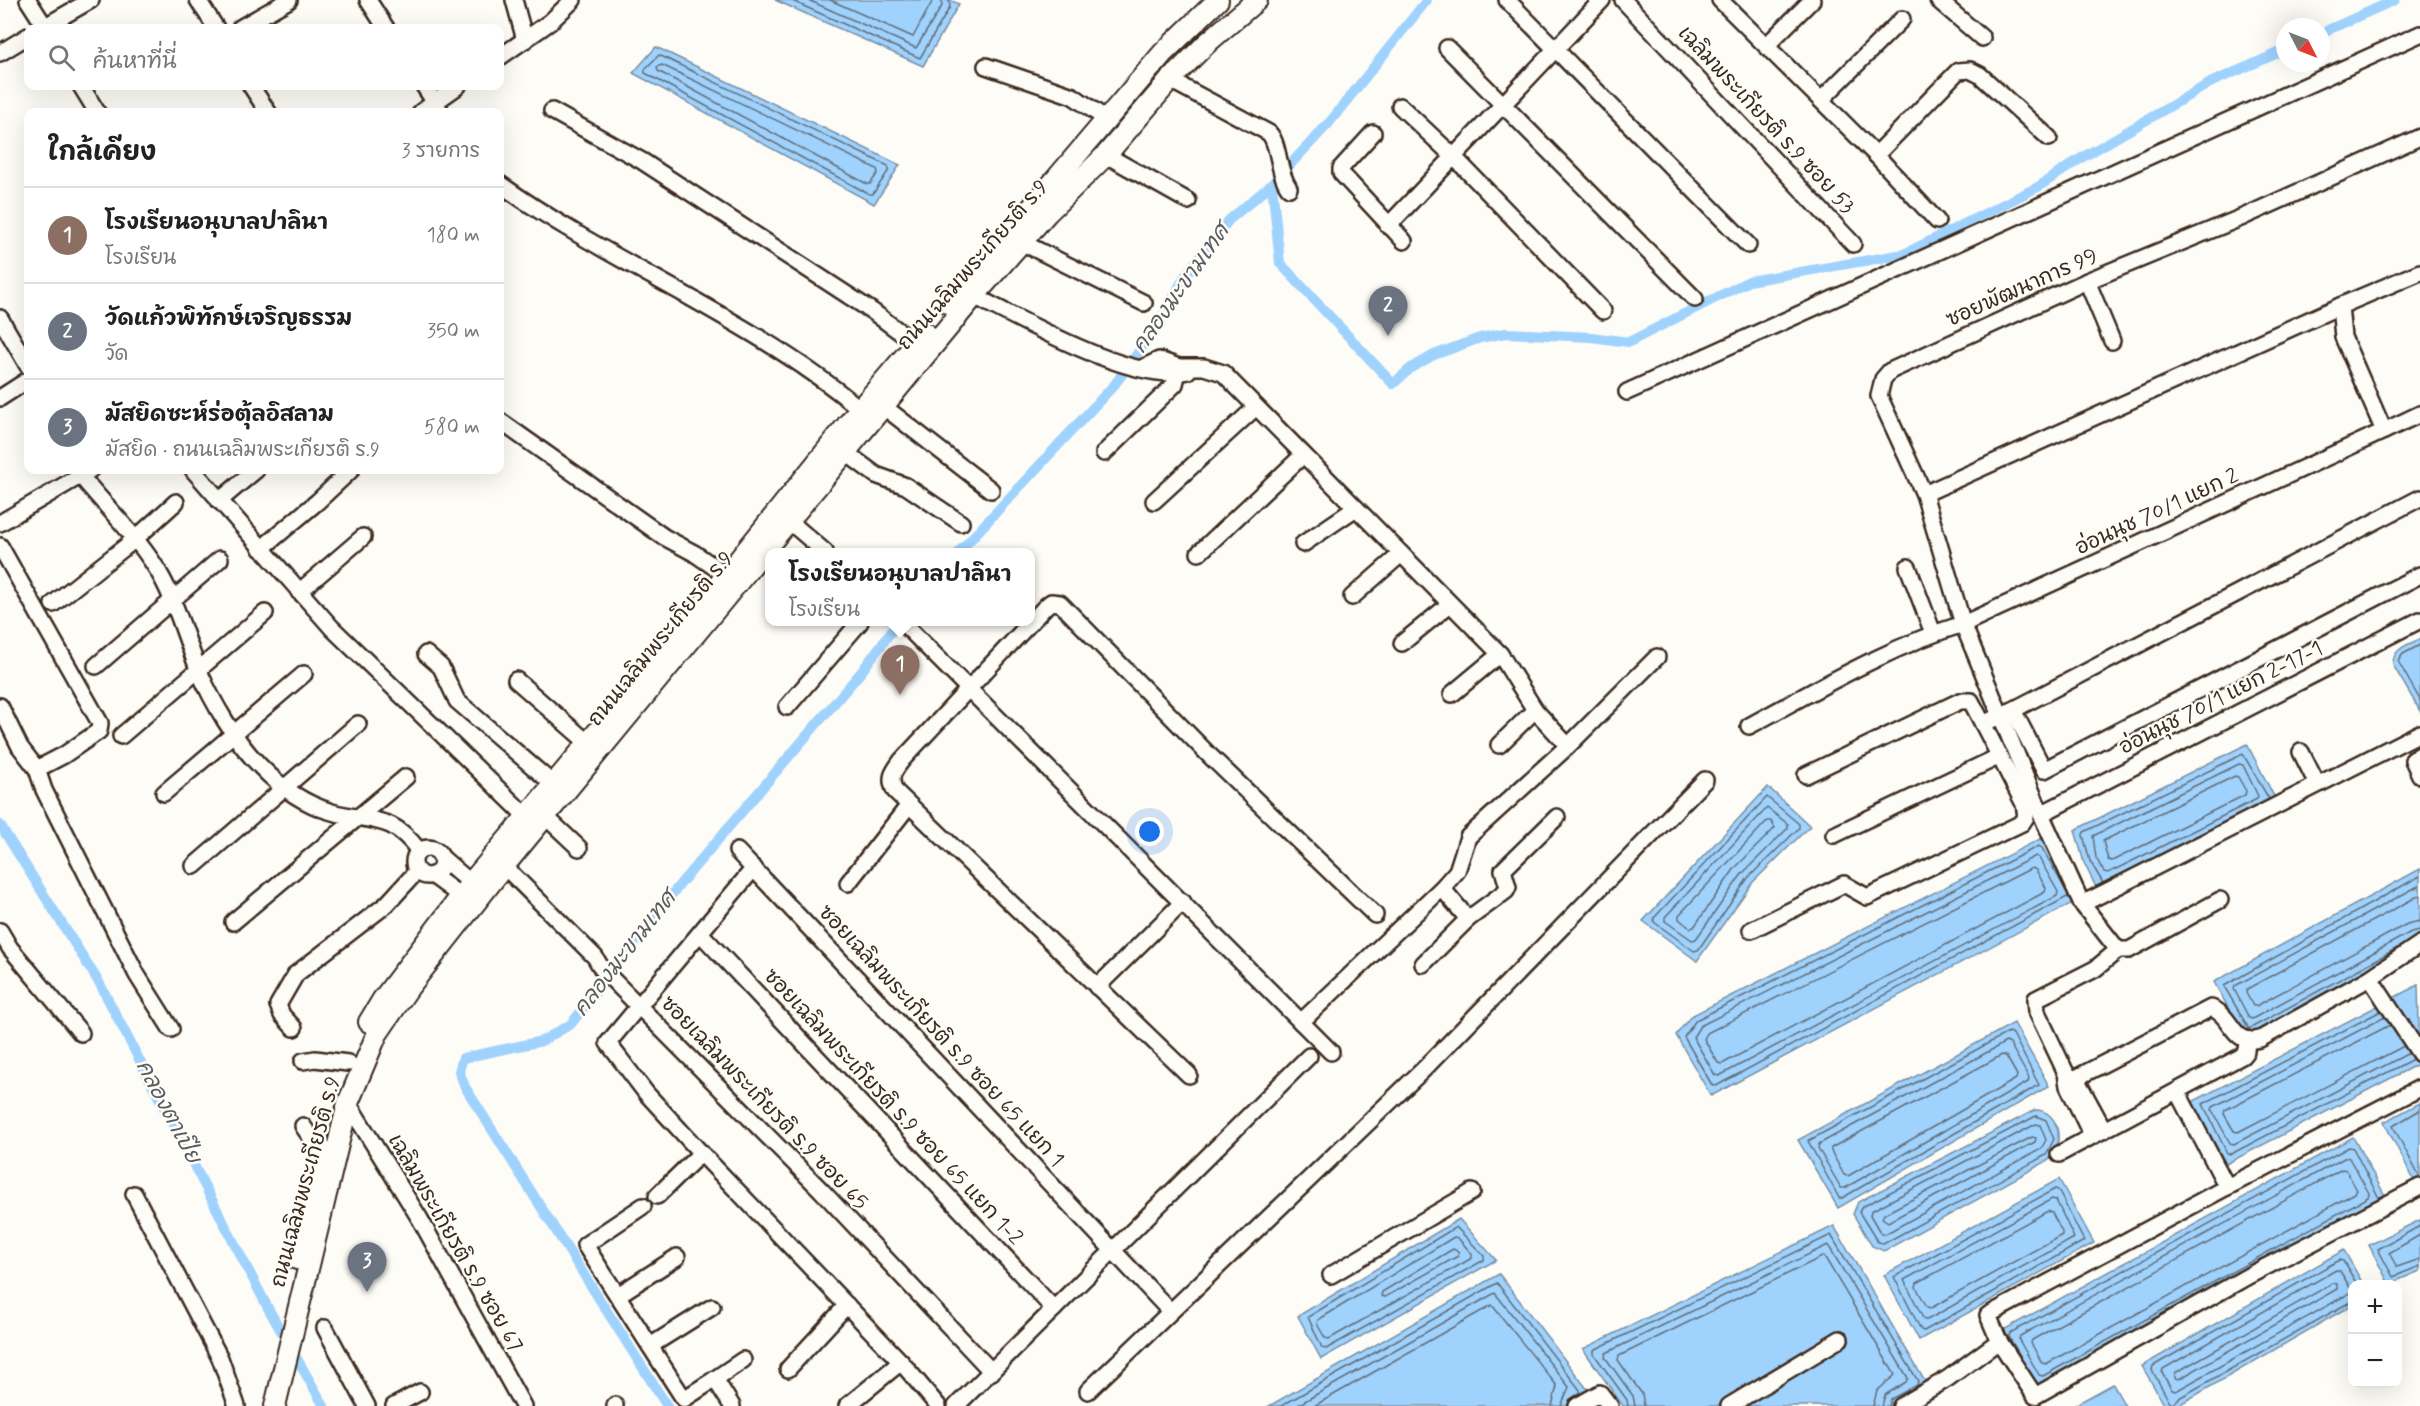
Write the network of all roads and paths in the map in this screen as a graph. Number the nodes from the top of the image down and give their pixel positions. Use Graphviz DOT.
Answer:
graph roads {
  1 [pos="28,0"];
  2 [pos="92,0"];
  3 [pos="198,0"];
  4 [pos="289,0"];
  5 [pos="368,0"];
  6 [pos="514,0"];
  7 [pos="573,0"];
  8 [pos="1201,0"];
  9 [pos="1218,0"];
  10 [pos="1257,0"];
  11 [pos="1507,0"];
  12 [pos="1602,0"];
  13 [pos="1623,0"];
  14 [pos="1720,0"];
  15 [pos="1812,0"];
  16 [pos="1938,0"];
  17 [pos="1902,20"];
  18 [pos="42,24"];
  19 [pos="51,24"];
  20 [pos="213,24"];
  21 [pos="247,24"];
  22 [pos="383,24"];
  23 [pos="2420,34"];
  24 [pos="24,38"];
  25 [pos="1982,38"];
  26 [pos="525,40"];
  27 [pos="1767,45"];
  28 [pos="1447,48"];
  29 [pos="1556,48"];
  30 [pos="0,53"];
  31 [pos="1163,53"];
  32 [pos="504,54"];
  33 [pos="986,66"];
  34 [pos="1170,80"];
  35 [pos="83,90"];
  36 [pos="254,90"];
  37 [pos="426,90"];
  38 [pos="454,90"];
  39 [pos="1821,100"];
  40 [pos="1504,103"];
  41 [pos="1400,106"];
  42 [pos="437,107"];
  43 [pos="95,108"];
  44 [pos="265,108"];
  45 [pos="552,111"];
  46 [pos="1106,119"];
  47 [pos="1373,134"];
  48 [pos="2420,137"];
  49 [pos="2049,138"];
  50 [pos="1106,155"];
  51 [pos="1876,155"];
  52 [pos="1454,157"];
  53 [pos="504,186"];
  54 [pos="1289,188"];
  55 [pos="1188,201"];
  56 [pos="1937,221"];
  57 [pos="1388,226"];
  58 [pos="1404,241"];
  59 [pos="1021,242"];
  60 [pos="1853,243"];
  61 [pos="1748,245"];
  62 [pos="2420,272"];
  63 [pos="2087,281"];
  64 [pos="974,296"];
  65 [pos="1695,299"];
  66 [pos="1144,303"];
  67 [pos="2340,306"];
  68 [pos="1603,311"];
  69 [pos="0,318"];
  70 [pos="2112,341"];
  71 [pos="916,344"];
  72 [pos="24,359"];
  73 [pos="1179,370"];
  74 [pos="24,383"];
  75 [pos="1627,392"];
  76 [pos="0,398"];
  77 [pos="1256,407"];
  78 [pos="872,412"];
  79 [pos="2420,414"];
  80 [pos="504,424"];
  81 [pos="2384,431"];
  82 [pos="845,452"];
  83 [pos="1104,453"];
  84 [pos="1302,456"];
  85 [pos="82,474"];
  86 [pos="86,474"];
  87 [pos="196,474"];
  88 [pos="251,474"];
  89 [pos="347,474"];
  90 [pos="991,490"];
  91 [pos="1924,494"];
  92 [pos="219,501"];
  93 [pos="1154,501"];
  94 [pos="176,502"];
  95 [pos="2419,502"];
  96 [pos="1356,508"];
  97 [pos="789,521"];
  98 [pos="0,523"];
  99 [pos="961,523"];
  100 [pos="363,537"];
  101 [pos="134,540"];
  102 [pos="1303,544"];
  103 [pos="0,546"];
  104 [pos="775,548"];
  105 [pos="820,548"];
  106 [pos="261,549"];
  107 [pos="1199,553"];
  108 [pos="1401,554"];
  109 [pos="220,559"];
  110 [pos="765,559"];
  111 [pos="1908,567"];
  112 [pos="726,575"];
  113 [pos="2420,575"];
  114 [pos="299,592"];
  115 [pos="1352,597"];
  116 [pos="172,600"];
  117 [pos="53,604"];
  118 [pos="1450,604"];
  119 [pos="265,613"];
  120 [pos="1035,618"];
  121 [pos="2420,620"];
  122 [pos="1963,624"];
  123 [pos="856,626"];
  124 [pos="906,626"];
  125 [pos="1027,626"];
  126 [pos="1934,633"];
  127 [pos="1402,644"];
  128 [pos="426,654"];
  129 [pos="1500,654"];
  130 [pos="1657,657"];
  131 [pos="96,666"];
  132 [pos="199,671"];
  133 [pos="304,674"];
  134 [pos="516,680"];
  135 [pos="970,688"];
  136 [pos="1452,694"];
  137 [pos="0,706"];
  138 [pos="787,707"];
  139 [pos="1535,710"];
  140 [pos="2007,712"];
  141 [pos="358,724"];
  142 [pos="1983,724"];
  143 [pos="1749,726"];
  144 [pos="235,733"];
  145 [pos="2420,733"];
  146 [pos="121,736"];
  147 [pos="588,743"];
  148 [pos="1499,745"];
  149 [pos="1568,746"];
  150 [pos="2301,752"];
  151 [pos="2420,755"];
  152 [pos="1998,757"];
  153 [pos="37,769"];
  154 [pos="1806,775"];
  155 [pos="2420,775"];
  156 [pos="406,777"];
  157 [pos="1705,780"];
  158 [pos="554,784"];
  159 [pos="2317,784"];
  160 [pos="283,788"];
  161 [pos="164,793"];
  162 [pos="909,805"];
  163 [pos="2041,814"];
  164 [pos="358,816"];
  165 [pos="535,816"];
  166 [pos="1557,817"];
  167 [pos="1834,835"];
  168 [pos="579,848"];
  169 [pos="419,851"];
  170 [pos="737,851"];
  171 [pos="441,857"];
  172 [pos="194,866"];
  173 [pos="504,866"];
  174 [pos="754,868"];
  175 [pos="424,873"];
  176 [pos="848,883"];
  177 [pos="1442,888"];
  178 [pos="472,894"];
  179 [pos="2220,900"];
  180 [pos="1183,902"];
  181 [pos="2082,904"];
  182 [pos="1375,915"];
  183 [pos="1468,919"];
  184 [pos="233,922"];
  185 [pos="1750,930"];
  186 [pos="0,931"];
  187 [pos="701,934"];
  188 [pos="2420,944"];
  189 [pos="2118,950"];
  190 [pos="1423,964"];
  191 [pos="2370,978"];
  192 [pos="1097,987"];
  193 [pos="639,1005"];
  194 [pos="1301,1022"];
  195 [pos="294,1028"];
  196 [pos="171,1029"];
  197 [pos="81,1033"];
  198 [pos="2247,1041"];
  199 [pos="1331,1053"];
  200 [pos="2420,1054"];
  201 [pos="1309,1056"];
  202 [pos="303,1061"];
  203 [pos="348,1064"];
  204 [pos="1190,1075"];
  205 [pos="2070,1076"];
  206 [pos="2420,1088"];
  207 [pos="2177,1091"];
  208 [pos="348,1103"];
  209 [pos="303,1126"];
  210 [pos="2098,1133"];
  211 [pos="701,1153"];
  212 [pos="322,1154"];
  213 [pos="2059,1154"];
  214 [pos="2227,1187"];
  215 [pos="2420,1187"];
  216 [pos="1472,1192"];
  217 [pos="134,1194"];
  218 [pos="657,1196"];
  219 [pos="643,1206"];
  220 [pos="1115,1249"];
  221 [pos="677,1257"];
  222 [pos="1331,1275"];
  223 [pos="297,1287"];
  224 [pos="618,1295"];
  225 [pos="847,1305"];
  226 [pos="712,1307"];
  227 [pos="1054,1310"];
  228 [pos="1170,1311"];
  229 [pos="325,1328"];
  230 [pos="1840,1339"];
  231 [pos="2000,1341"];
  232 [pos="650,1346"];
  233 [pos="742,1360"];
  234 [pos="901,1362"];
  235 [pos="788,1369"];
  236 [pos="992,1371"];
  237 [pos="714,1379"];
  238 [pos="1088,1391"];
  239 [pos="420,1392"];
  240 [pos="270,1398"];
  241 [pos="237,1406"];
  242 [pos="368,1406"];
  243 [pos="394,1406"];
  244 [pos="523,1406"];
  245 [pos="732,1406"];
  246 [pos="848,1406"];
  247 [pos="938,1406"];
  248 [pos="956,1406"];
  249 [pos="1577,1406"];
  250 [pos="1610,1406"];
  251 [pos="1729,1406"];
  252 [pos="1900,1406"];
  1 -- 18 [label="street"];
  2 -- 19 [label="street"];
  3 -- 20 [label="street"];
  4 -- 21 [label="street"];
  5 -- 22 [label="street"];
  6 -- 26 [label="street"];
  7 -- 26 [label="street"];
  8 -- 31 [label="main road"];
  9 -- 31 [label="main road, ถนนเฉลิมพระเกียรติ ร.9"];
  10 -- 34 [label="main road, ถนนเฉลิมพระเกียรติ ร.9"];
  11 -- 29 [label="street"];
  12 -- 29 [label="street"];
  13 -- 60 [label="street, เฉลิมพระเกียรติ ร.9 ซอย 53"];
  14 -- 27 [label="street"];
  15 -- 27 [label="street"];
  16 -- 25 [label="street"];
  17 -- 39 [label="street"];
  23 -- 75 [label="street"];
  24 -- 30 [label="street"];
  26 -- 32 [label="street"];
  27 -- 39 [label="street"];
  28 -- 40 [label="street"];
  29 -- 40 [label="street"];
  29 -- 61 [label="street"];
  31 -- 46 [label="main road, ถนนเฉลิมพระเกียรติ ร.9"];
  33 -- 46 [label="street"];
  34 -- 50 [label="main road, ถนนเฉลิมพระเกียรติ ร.9"];
  34 -- 54 [label="street"];
  35 -- 43 [label="street"];
  36 -- 44 [label="street"];
  37 -- 42 [label="street"];
  38 -- 42 [label="street"];
  39 -- 51 [label="street"];
  40 -- 52 [label="street"];
  40 -- 65 [label="street"];
  41 -- 52 [label="street"];
  45 -- 71 [label="street"];
  46 -- 71 [label="main road, ถนนเฉลิมพระเกียรติ ร.9"];
  47 -- 57 [label="street"];
  48 -- 63 [label="street, ซอยพัฒนาการ 99"];
  49 -- 51 [label="street"];
  50 -- 55 [label="street"];
  50 -- 59 [label="main road, ถนนเฉลิมพระเกียรติ ร.9"];
  51 -- 56 [label="street"];
  52 -- 57 [label="street"];
  52 -- 68 [label="street"];
  53 -- 78 [label="street"];
  57 -- 58 [label="street"];
  59 -- 64 [label="main road, ถนนเฉลิมพระเกียรติ ร.9"];
  59 -- 66 [label="street"];
  62 -- 67 [label="street"];
  63 -- 70 [label="street"];
  63 -- 91 [label="street, ซอยพัฒนาการ 99"];
  64 -- 73 [label="street"];
  64 -- 78 [label="main road, ถนนเฉลิมพระเกียรติ ร.9"];
  67 -- 81 [label="street"];
  67 -- 91 [label="street"];
  69 -- 72 [label="street"];
  71 -- 78 [label="main road, ถนนเฉลิมพระเกียรติ ร.9"];
  73 -- 77 [label="street"];
  73 -- 83 [label="street"];
  74 -- 76 [label="street"];
  77 -- 84 [label="street"];
  77 -- 93 [label="street"];
  78 -- 82 [label="main road, ถนนเฉลิมพระเกียรติ ร.9"];
  78 -- 90 [label="street"];
  78 -- 112 [label="main road, ถนนเฉลิมพระเกียรติ ร.9"];
  79 -- 81 [label="street, อ่อนนุช 70/1 แยก 2"];
  80 -- 112 [label="street"];
  81 -- 122 [label="street, อ่อนนุช 70/1 แยก 2"];
  82 -- 97 [label="main road, ถนนเฉลิมพระเกียรติ ร.9"];
  82 -- 99 [label="street"];
  84 -- 96 [label="street"];
  84 -- 107 [label="street"];
  85 -- 98 [label="street"];
  86 -- 101 [label="street"];
  87 -- 92 [label="street"];
  88 -- 92 [label="street"];
  89 -- 106 [label="street"];
  91 -- 122 [label="street, ซอยพัฒนาการ 99"];
  92 -- 106 [label="street"];
  94 -- 101 [label="street"];
  95 -- 140 [label="street"];
  96 -- 102 [label="street"];
  96 -- 108 [label="street"];
  97 -- 104 [label="main road, ถนนเฉลิมพระเกียรติ ร.9"];
  97 -- 105 [label="street"];
  100 -- 114 [label="street"];
  101 -- 116 [label="street"];
  101 -- 117 [label="street"];
  103 -- 153 [label="street"];
  106 -- 114 [label="street"];
  108 -- 115 [label="street"];
  108 -- 118 [label="street"];
  109 -- 116 [label="street"];
  110 -- 165 [label="main road, ถนนเฉลิมพระเกียรติ ร.9"];
  111 -- 126 [label="street"];
  112 -- 147 [label="main road, ถนนเฉลิมพระเกียรติ ร.9"];
  113 -- 140 [label="street"];
  114 -- 165 [label="street"];
  116 -- 131 [label="street"];
  116 -- 132 [label="street"];
  118 -- 127 [label="street"];
  118 -- 129 [label="street"];
  119 -- 132 [label="street"];
  120 -- 182 [label="street"];
  121 -- 163 [label="street, อ่อนนุช 70/1 แยก 2-17-1"];
  122 -- 126 [label="street, อ่อนนุช 70/1 แยก 2"];
  122 -- 140 [label="street, ซอยพัฒนาการ 99"];
  123 -- 138 [label="street"];
  124 -- 135 [label="street"];
  125 -- 135 [label="street"];
  126 -- 143 [label="street, อ่อนนุช 70/1 แยก 2"];
  128 -- 158 [label="street"];
  129 -- 136 [label="street"];
  129 -- 139 [label="street"];
  130 -- 149 [label="street"];
  132 -- 144 [label="street"];
  132 -- 146 [label="street"];
  133 -- 144 [label="street"];
  134 -- 147 [label="street"];
  135 -- 162 [label="street"];
  135 -- 180 [label="street"];
  137 -- 153 [label="street"];
  139 -- 148 [label="street"];
  139 -- 149 [label="street"];
  140 -- 142 [label="street"];
  140 -- 163 [label="street"];
  141 -- 160 [label="street"];
  142 -- 152 [label="street"];
  142 -- 154 [label="street"];
  144 -- 160 [label="street"];
  144 -- 161 [label="street"];
  145 -- 159 [label="street"];
  147 -- 158 [label="main road, ถนนเฉลิมพระเกียรติ ร.9"];
  149 -- 177 [label="street"];
  150 -- 159 [label="street"];
  151 -- 155 [label="street"];
  152 -- 167 [label="street"];
  152 -- 185 [label="street"];
  153 -- 196 [label="street"];
  156 -- 164 [label="street"];
  157 -- 228 [label="street"];
  158 -- 165 [label="main road, ถนนเฉลิมพระเกียรติ ร.9"];
  159 -- 181 [label="street"];
  160 -- 164 [label="street"];
  160 -- 172 [label="street"];
  162 -- 176 [label="street"];
  162 -- 192 [label="street"];
  163 -- 181 [label="street"];
  164 -- 169 [label="street"];
  164 -- 184 [label="street"];
  165 -- 168 [label="street"];
  165 -- 173 [label="main road, ถนนเฉลิมพระเกียรติ ร.9"];
  165 -- 178 [label="main road, ถนนเฉลิมพระเกียรติ ร.9"];
  166 -- 183 [label="street"];
  169 -- 171 [label="street"];
  169 -- 175 [label="street"];
  170 -- 174 [label="street, ซอยเฉลิมพระเกียรติ ร.9 ซอย 65 แยก 1"];
  171 -- 175 [label="street"];
  171 -- 178 [label="street"];
  173 -- 178 [label="main road, ถนนเฉลิมพระเกียรติ ร.9"];
  173 -- 193 [label="street, ซอยเฉลิมพระเกียรติ ร.9 ซอย 65"];
  174 -- 187 [label="street"];
  174 -- 220 [label="street, ซอยเฉลิมพระเกียรติ ร.9 ซอย 65 แยก 1"];
  175 -- 178 [label="street"];
  175 -- 195 [label="street"];
  177 -- 183 [label="street"];
  177 -- 194 [label="street"];
  178 -- 203 [label="main road, ถนนเฉลิมพระเกียรติ ร.9"];
  178 -- 208 [label="main road, ถนนเฉลิมพระเกียรติ ร.9"];
  179 -- 189 [label="street"];
  180 -- 192 [label="street"];
  180 -- 194 [label="street"];
  181 -- 189 [label="street"];
  183 -- 190 [label="street"];
  186 -- 197 [label="street"];
  187 -- 193 [label="street"];
  187 -- 227 [label="street, ซอยเฉลิมพระเกียรติ ร.9 ซอย 65 แยก 1-2"];
  188 -- 191 [label="street"];
  189 -- 205 [label="street"];
  191 -- 198 [label="street"];
  191 -- 200 [label="street"];
  192 -- 204 [label="street"];
  193 -- 211 [label="street"];
  193 -- 236 [label="street, ซอยเฉลิมพระเกียรติ ร.9 ซอย 65"];
  194 -- 199 [label="street"];
  198 -- 205 [label="street"];
  198 -- 207 [label="street"];
  201 -- 220 [label="street"];
  202 -- 203 [label="street"];
  203 -- 212 [label="main road, ถนนเฉลิมพระเกียรติ ร.9"];
  205 -- 210 [label="street"];
  206 -- 214 [label="street"];
  207 -- 210 [label="street"];
  207 -- 214 [label="street"];
  208 -- 223 [label="main road, ถนนเฉลิมพระเกียรติ ร.9"];
  208 -- 244 [label="street, เฉลิมพระเกียรติ ร.9 ซอย 67"];
  209 -- 212 [label="street"];
  210 -- 213 [label="street"];
  211 -- 218 [label="street"];
  211 -- 225 [label="street"];
  212 -- 223 [label="main road, ถนนเฉลิมพระเกียรติ ร.9"];
  214 -- 231 [label="street"];
  215 -- 231 [label="street"];
  216 -- 222 [label="street"];
  217 -- 241 [label="street"];
  219 -- 224 [label="street"];
  220 -- 227 [label="street"];
  220 -- 228 [label="street, ซอยเฉลิมพระเกียรติ ร.9 ซอย 65 แยก 1"];
  221 -- 224 [label="street"];
  223 -- 240 [label="main road, ถนนเฉลิมพระเกียรติ ร.9"];
  224 -- 232 [label="street"];
  225 -- 234 [label="street"];
  225 -- 235 [label="street"];
  226 -- 232 [label="street"];
  227 -- 236 [label="street"];
  228 -- 238 [label="street"];
  229 -- 242 [label="street"];
  230 -- 251 [label="street"];
  231 -- 252 [label="street"];
  232 -- 237 [label="street"];
  233 -- 237 [label="street"];
  234 -- 246 [label="street"];
  234 -- 247 [label="street"];
  236 -- 248 [label="street"];
  237 -- 245 [label="street"];
  239 -- 243 [label="street"];
  249 -- 250 [label="street"];
}
